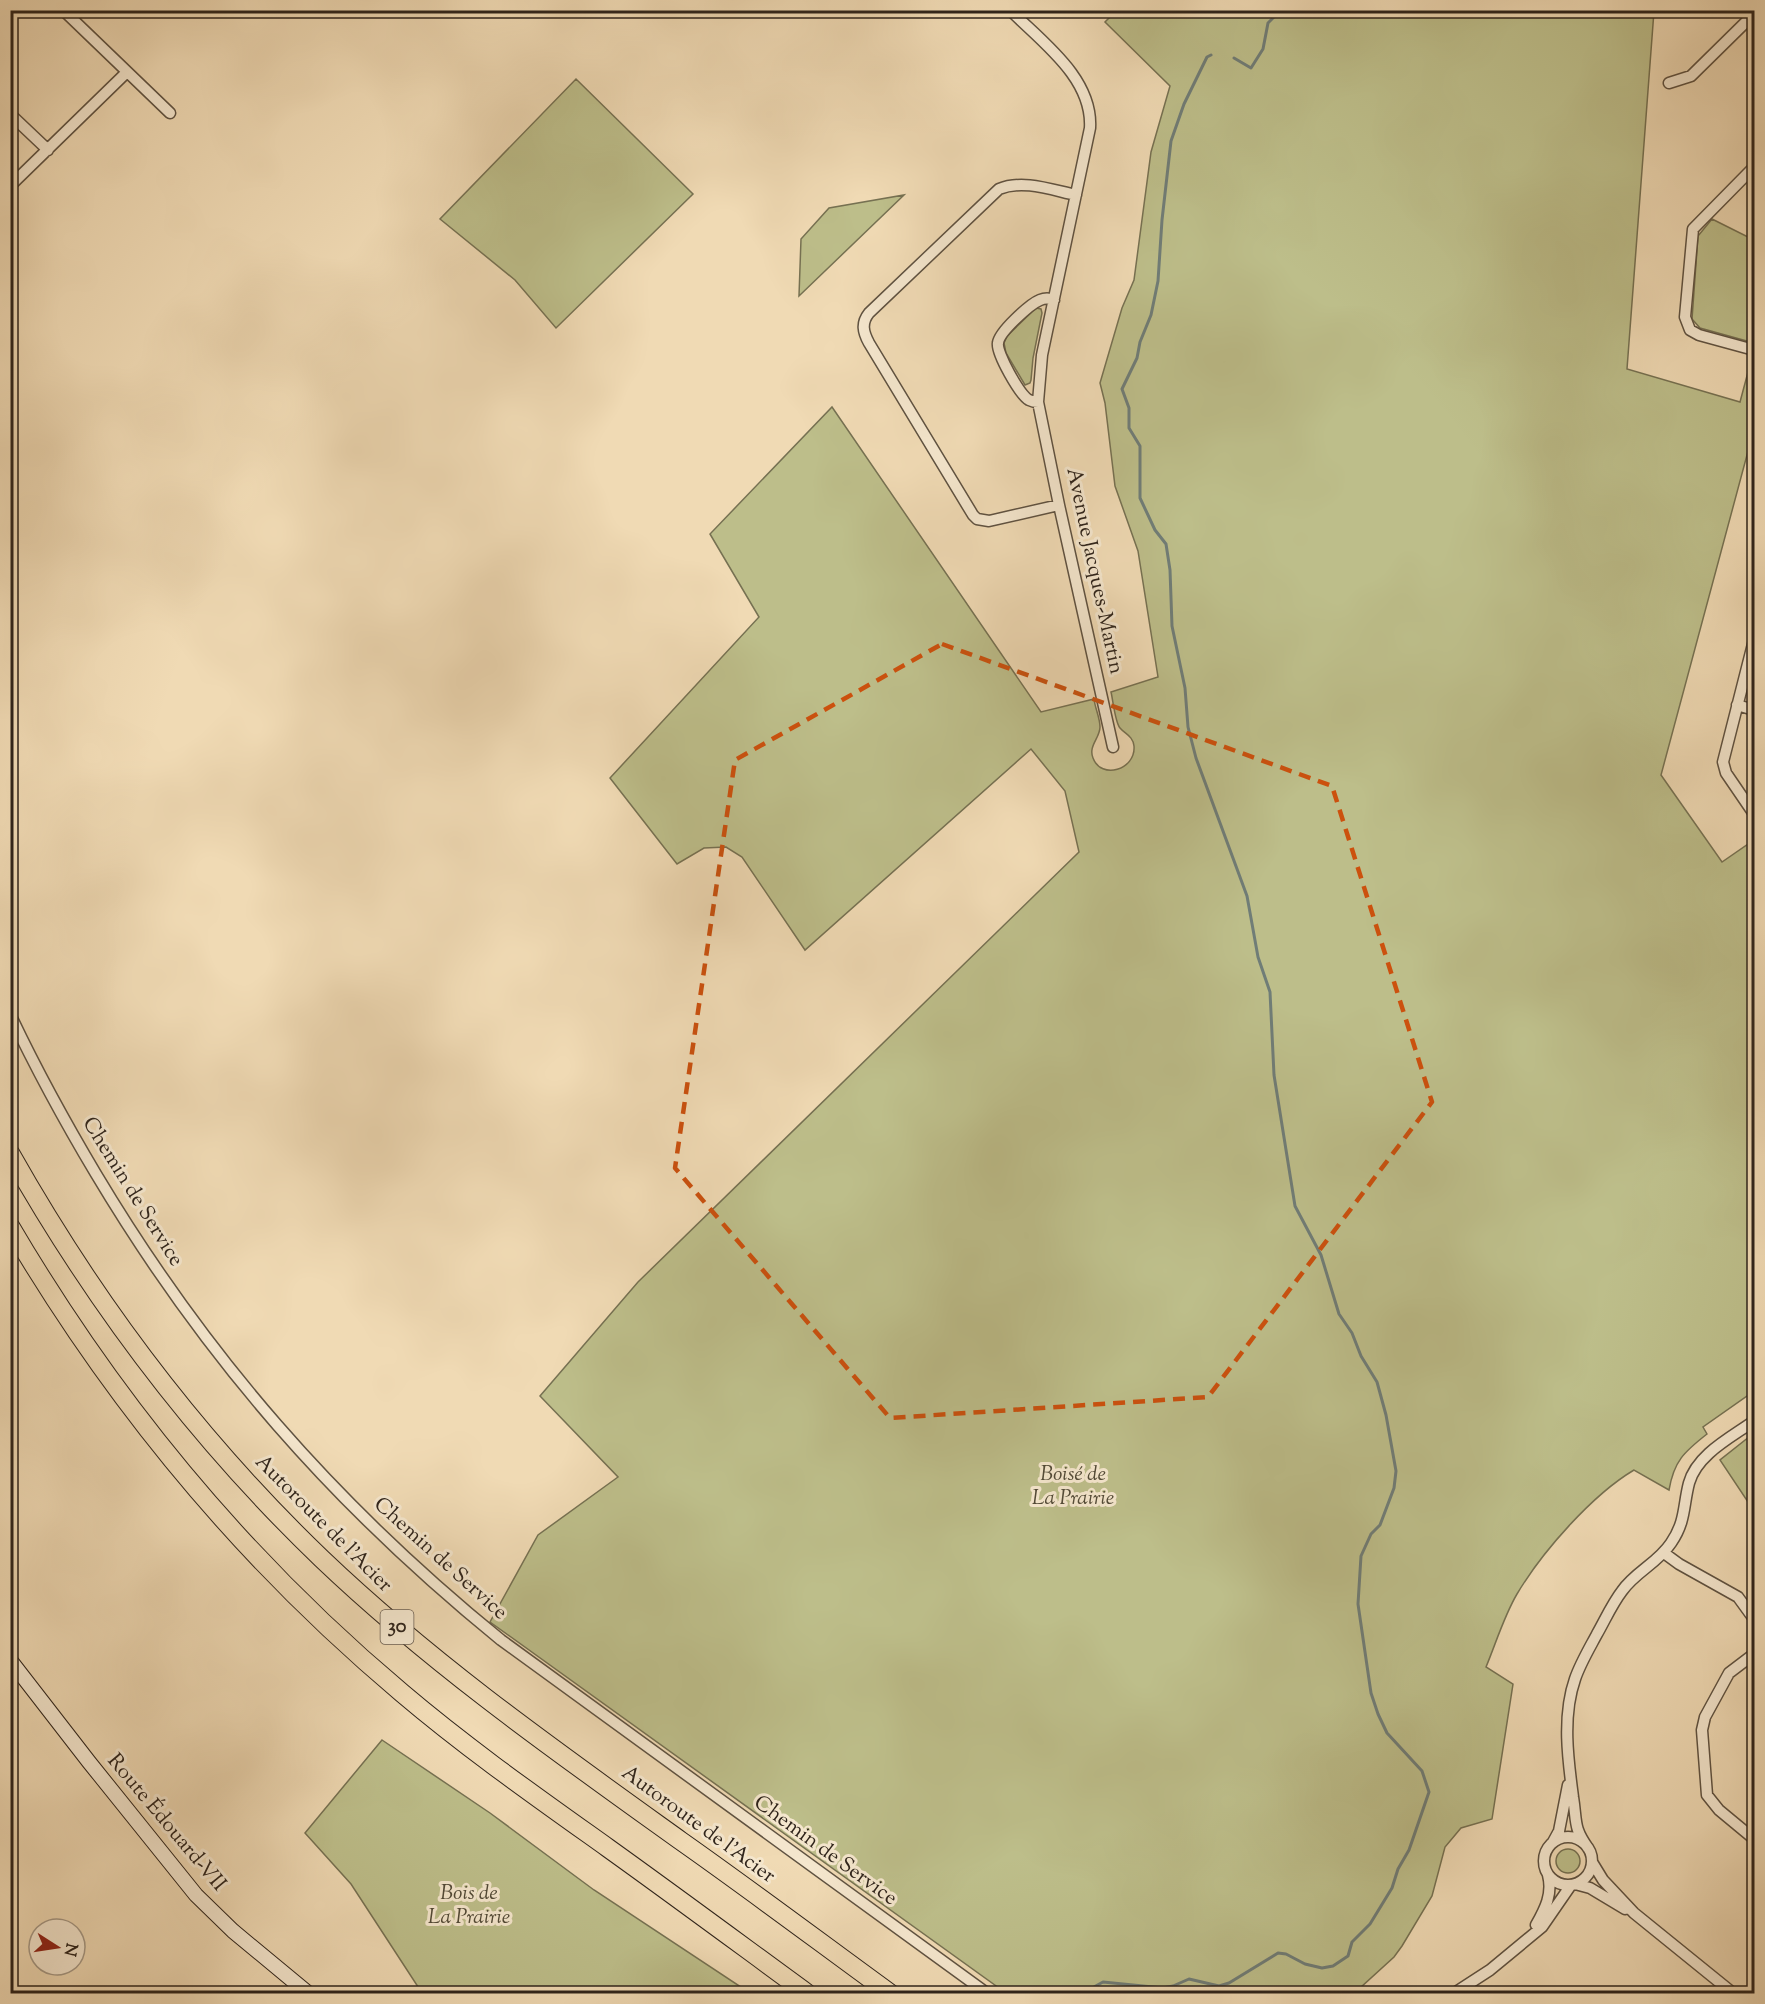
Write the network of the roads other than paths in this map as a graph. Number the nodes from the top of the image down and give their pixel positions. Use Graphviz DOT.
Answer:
graph roads {
  1 [pos="63,10"];
  2 [pos="1010,10"];
  3 [pos="1755,14"];
  4 [pos="127,72"];
  5 [pos="1669,83"];
  6 [pos="170,113"];
  7 [pos="10,114"];
  8 [pos="48,150"];
  9 [pos="1755,167"];
  10 [pos="10,186"];
  11 [pos="1076,195"];
  12 [pos="1054,300"];
  13 [pos="1755,350"];
  14 [pos="1038,402"];
  15 [pos="1059,505"];
  16 [pos="1755,640"];
  17 [pos="1737,705"];
  18 [pos="1755,710"];
  19 [pos="1113,747"];
  20 [pos="1755,814"];
  21 [pos="10,1014"];
  22 [pos="10,1153"];
  23 [pos="10,1226"];
  24 [pos="1755,1421"];
  25 [pos="1665,1552"];
  26 [pos="1755,1619"];
  27 [pos="1755,1654"];
  28 [pos="10,1660"];
  29 [pos="1570,1776"];
  30 [pos="1755,1839"];
  31 [pos="1553,1843"];
  32 [pos="1588,1848"];
  33 [pos="1592,1862"];
  34 [pos="1547,1872"];
  35 [pos="1573,1885"];
  36 [pos="1634,1913"];
  37 [pos="1531,1936"];
  38 [pos="309,1994"];
  39 [pos="808,1994"];
  40 [pos="891,1994"];
  41 [pos="988,1994"];
  42 [pos="1453,1994"];
  43 [pos="1734,1994"];
  1 -- 4 [label="street"];
  2 -- 11 [label="street, Avenue Jacques-Martin"];
  3 -- 5 [label="street"];
  4 -- 6 [label="street"];
  4 -- 8 [label="street"];
  7 -- 8 [label="street"];
  8 -- 10 [label="street"];
  9 -- 13 [label="street"];
  11 -- 12 [label="street, Avenue Jacques-Martin"];
  11 -- 15 [label="street"];
  12 -- 14 [label="street, Avenue Jacques-Martin"];
  12 -- 14 [label="street"];
  14 -- 15 [label="street, Avenue Jacques-Martin"];
  15 -- 19 [label="street, Avenue Jacques-Martin"];
  16 -- 17 [label="street"];
  17 -- 18 [label="street"];
  17 -- 20 [label="street"];
  21 -- 41 [label="street, Chemin de Service"];
  22 -- 40 [label="highway, Autoroute de l'Acier / 30"];
  23 -- 39 [label="highway, 30"];
  24 -- 25 [label="street"];
  25 -- 26 [label="street"];
  25 -- 29 [label="street"];
  27 -- 30 [label="street"];
  28 -- 38 [label="main road, Route Édouard-VII"];
  29 -- 31 [label="street"];
  29 -- 32 [label="street"];
  31 -- 32 [label="street"];
  31 -- 34 [label="street"];
  32 -- 33 [label="street"];
  33 -- 35 [label="street"];
  33 -- 36 [label="street"];
  34 -- 35 [label="street"];
  34 -- 37 [label="street"];
  35 -- 36 [label="street"];
  35 -- 37 [label="street"];
  36 -- 43 [label="street"];
  37 -- 42 [label="street"];
}
